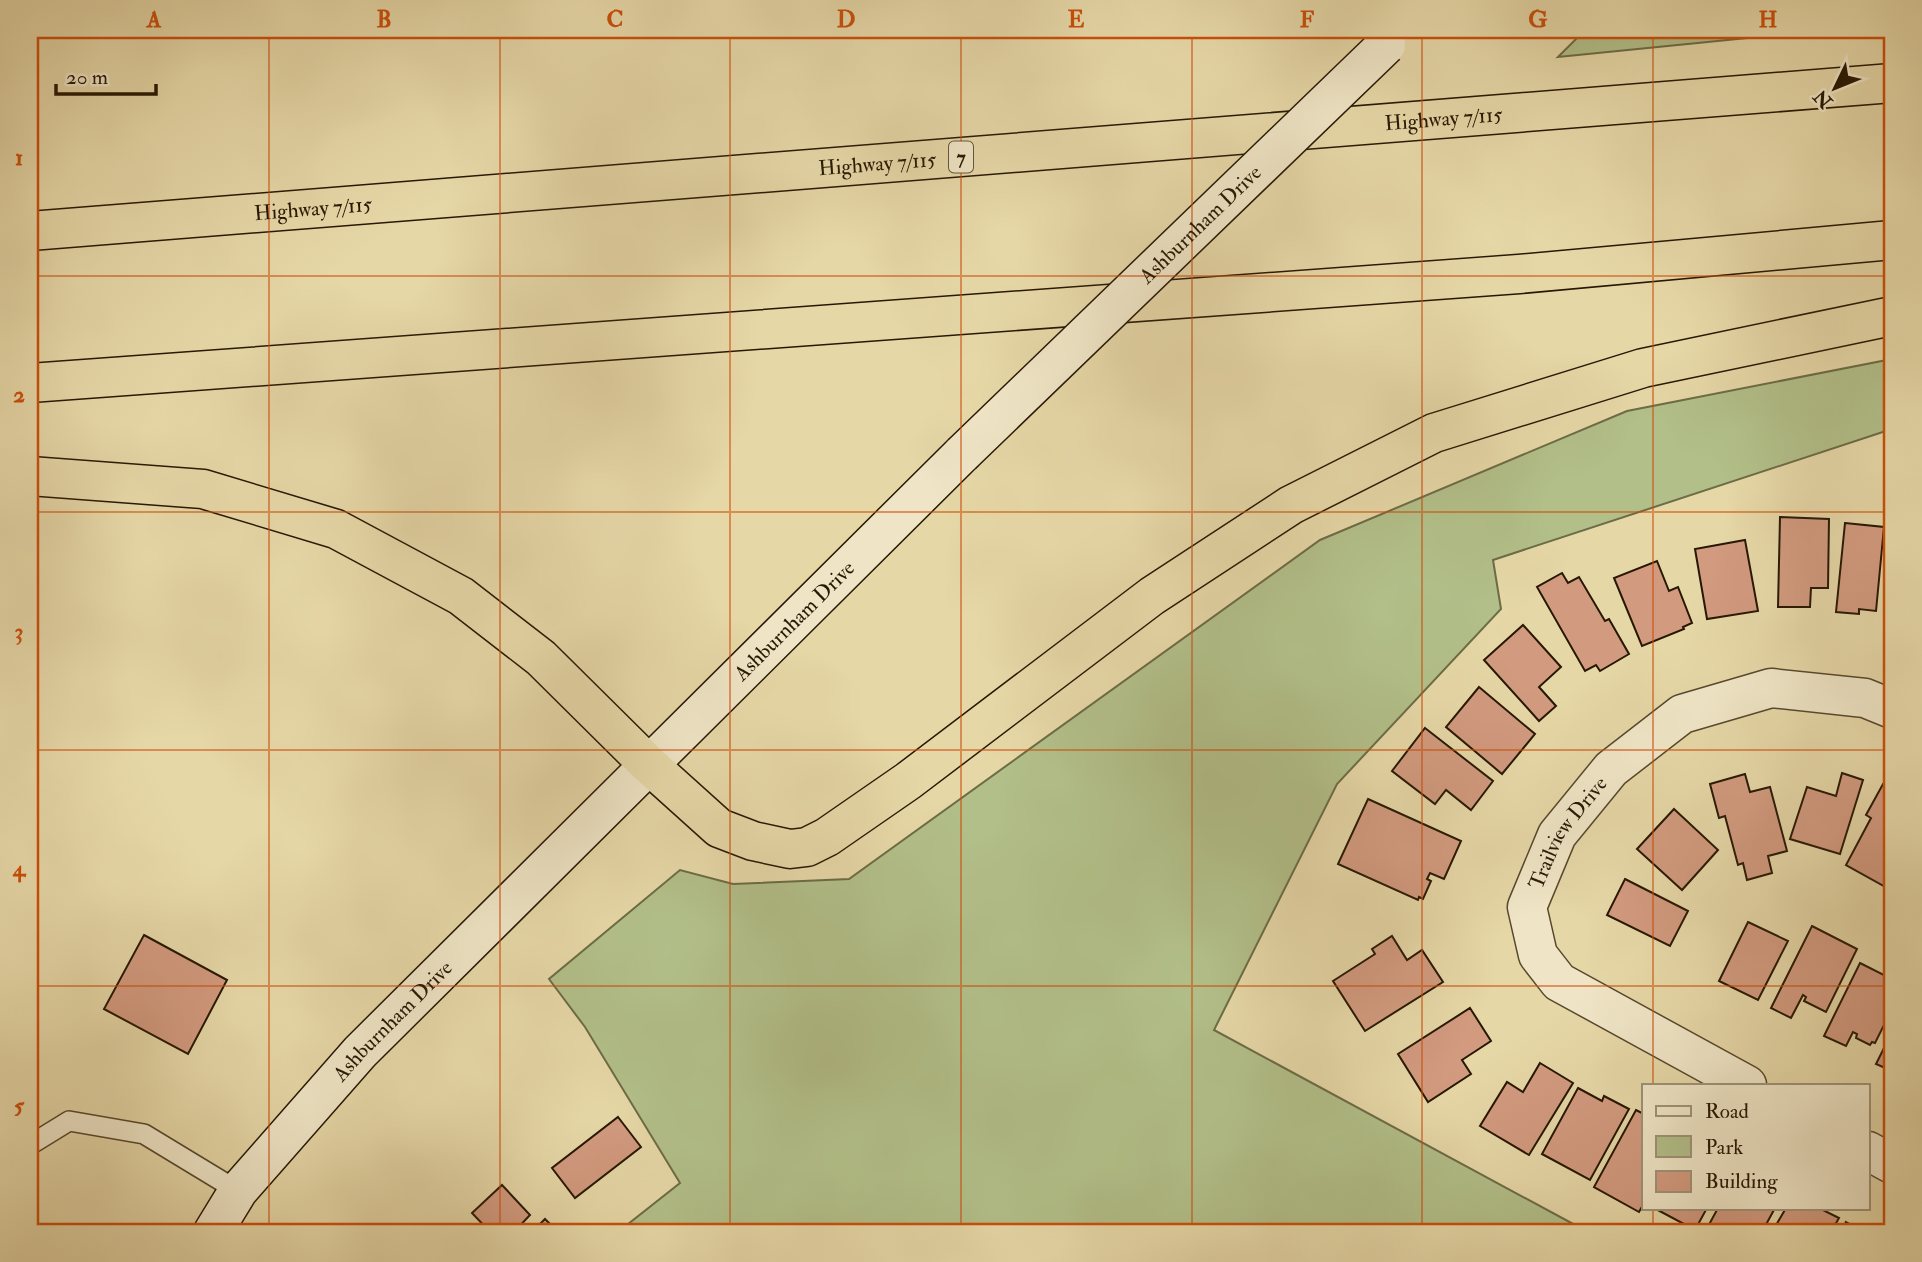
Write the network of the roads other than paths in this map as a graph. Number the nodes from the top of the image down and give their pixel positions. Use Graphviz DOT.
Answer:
graph roads {
  1 [pos="1394,37"];
  2 [pos="1892,83"];
  3 [pos="30,230"];
  4 [pos="1892,240"];
  5 [pos="1892,316"];
  6 [pos="30,383"];
  7 [pos="30,476"];
  8 [pos="1892,709"];
  9 [pos="649,765"];
  10 [pos="1745,1084"];
  11 [pos="30,1145"];
  12 [pos="1870,1152"];
  13 [pos="1892,1164"];
  14 [pos="239,1191"];
  15 [pos="213,1232"];
  1 -- 9 [label="main road, Ashburnham Drive, bridge"];
  2 -- 3 [label="highway, Highway 7/115 / 7"];
  4 -- 6 [label="highway"];
  5 -- 9 [label="highway"];
  7 -- 9 [label="highway"];
  8 -- 10 [label="main road, Trailview Drive"];
  9 -- 14 [label="main road, Ashburnham Drive"];
  11 -- 14 [label="lane"];
  12 -- 13 [label="main road"];
  14 -- 15 [label="main road, Ashburnham Drive"];
}
